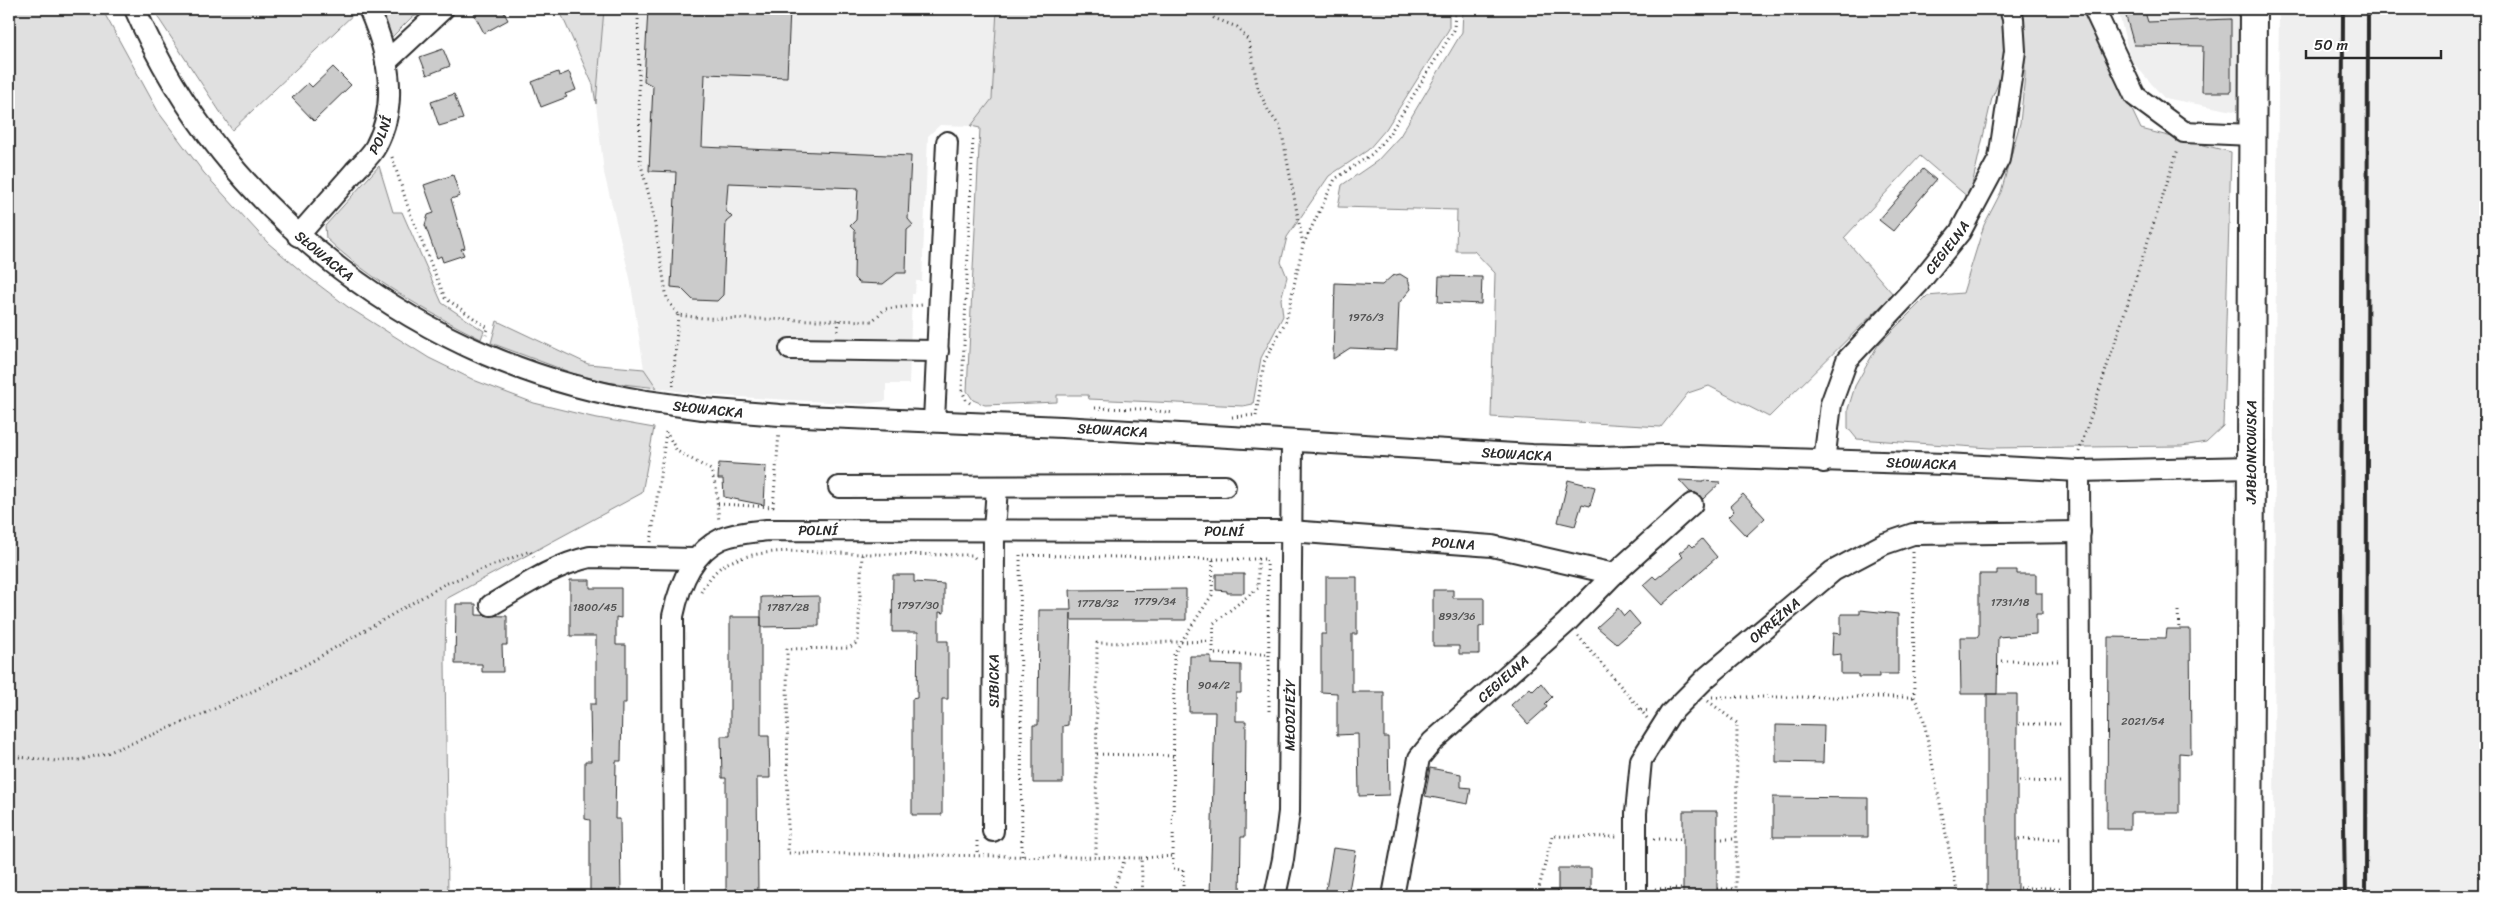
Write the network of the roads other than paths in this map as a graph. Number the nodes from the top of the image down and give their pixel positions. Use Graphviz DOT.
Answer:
graph roads {
  1 [pos="135,9"];
  2 [pos="370,9"];
  3 [pos="443,9"];
  4 [pos="2010,9"];
  5 [pos="2094,9"];
  6 [pos="2253,9"];
  7 [pos="386,62"];
  8 [pos="2252,135"];
  9 [pos="947,142"];
  10 [pos="298,236"];
  11 [pos="790,349"];
  12 [pos="938,351"];
  13 [pos="934,421"];
  14 [pos="1292,442"];
  15 [pos="1824,462"];
  16 [pos="2252,467"];
  17 [pos="2079,471"];
  18 [pos="1225,486"];
  19 [pos="839,487"];
  20 [pos="997,488"];
  21 [pos="1692,504"];
  22 [pos="994,530"];
  23 [pos="1290,531"];
  24 [pos="2080,532"];
  25 [pos="695,559"];
  26 [pos="1614,574"];
  27 [pos="491,605"];
  28 [pos="985,834"];
  29 [pos="1643,892"];
  30 [pos="674,896"];
  31 [pos="1274,896"];
  32 [pos="1393,896"];
  33 [pos="2081,896"];
  34 [pos="2249,896"];
  1 -- 10 [label="street, SŁOWACKA"];
  2 -- 7 [label="street, POLNÍ"];
  3 -- 7 [label="street"];
  4 -- 15 [label="street, CEGIELNA"];
  5 -- 8 [label="street"];
  6 -- 8 [label="main road, JABŁONKOWSKA"];
  7 -- 10 [label="street, POLNÍ"];
  8 -- 16 [label="main road, JABŁONKOWSKA"];
  9 -- 12 [label="street"];
  10 -- 13 [label="street, SŁOWACKA, bridge"];
  11 -- 12 [label="street"];
  12 -- 13 [label="street"];
  13 -- 14 [label="street, SŁOWACKA"];
  14 -- 15 [label="street, SŁOWACKA"];
  14 -- 23 [label="street, MŁODZIEŻY"];
  15 -- 17 [label="street, SŁOWACKA"];
  16 -- 17 [label="street, SŁOWACKA"];
  16 -- 34 [label="main road, JABŁONKOWSKA"];
  17 -- 24 [label="street"];
  18 -- 20 [label="street"];
  19 -- 20 [label="street"];
  20 -- 22 [label="street, SIBICKA"];
  21 -- 26 [label="street, CEGIELNA"];
  22 -- 23 [label="street, POLNÍ"];
  22 -- 25 [label="street, POLNÍ"];
  22 -- 28 [label="street, SIBICKA"];
  23 -- 26 [label="street, POLNA"];
  23 -- 31 [label="street, MŁODZIEŻY"];
  24 -- 29 [label="street, OKRĘŻNA"];
  24 -- 33 [label="street"];
  25 -- 27 [label="street"];
  25 -- 30 [label="street, POLNÍ"];
  26 -- 32 [label="street, CEGIELNA"];
}
